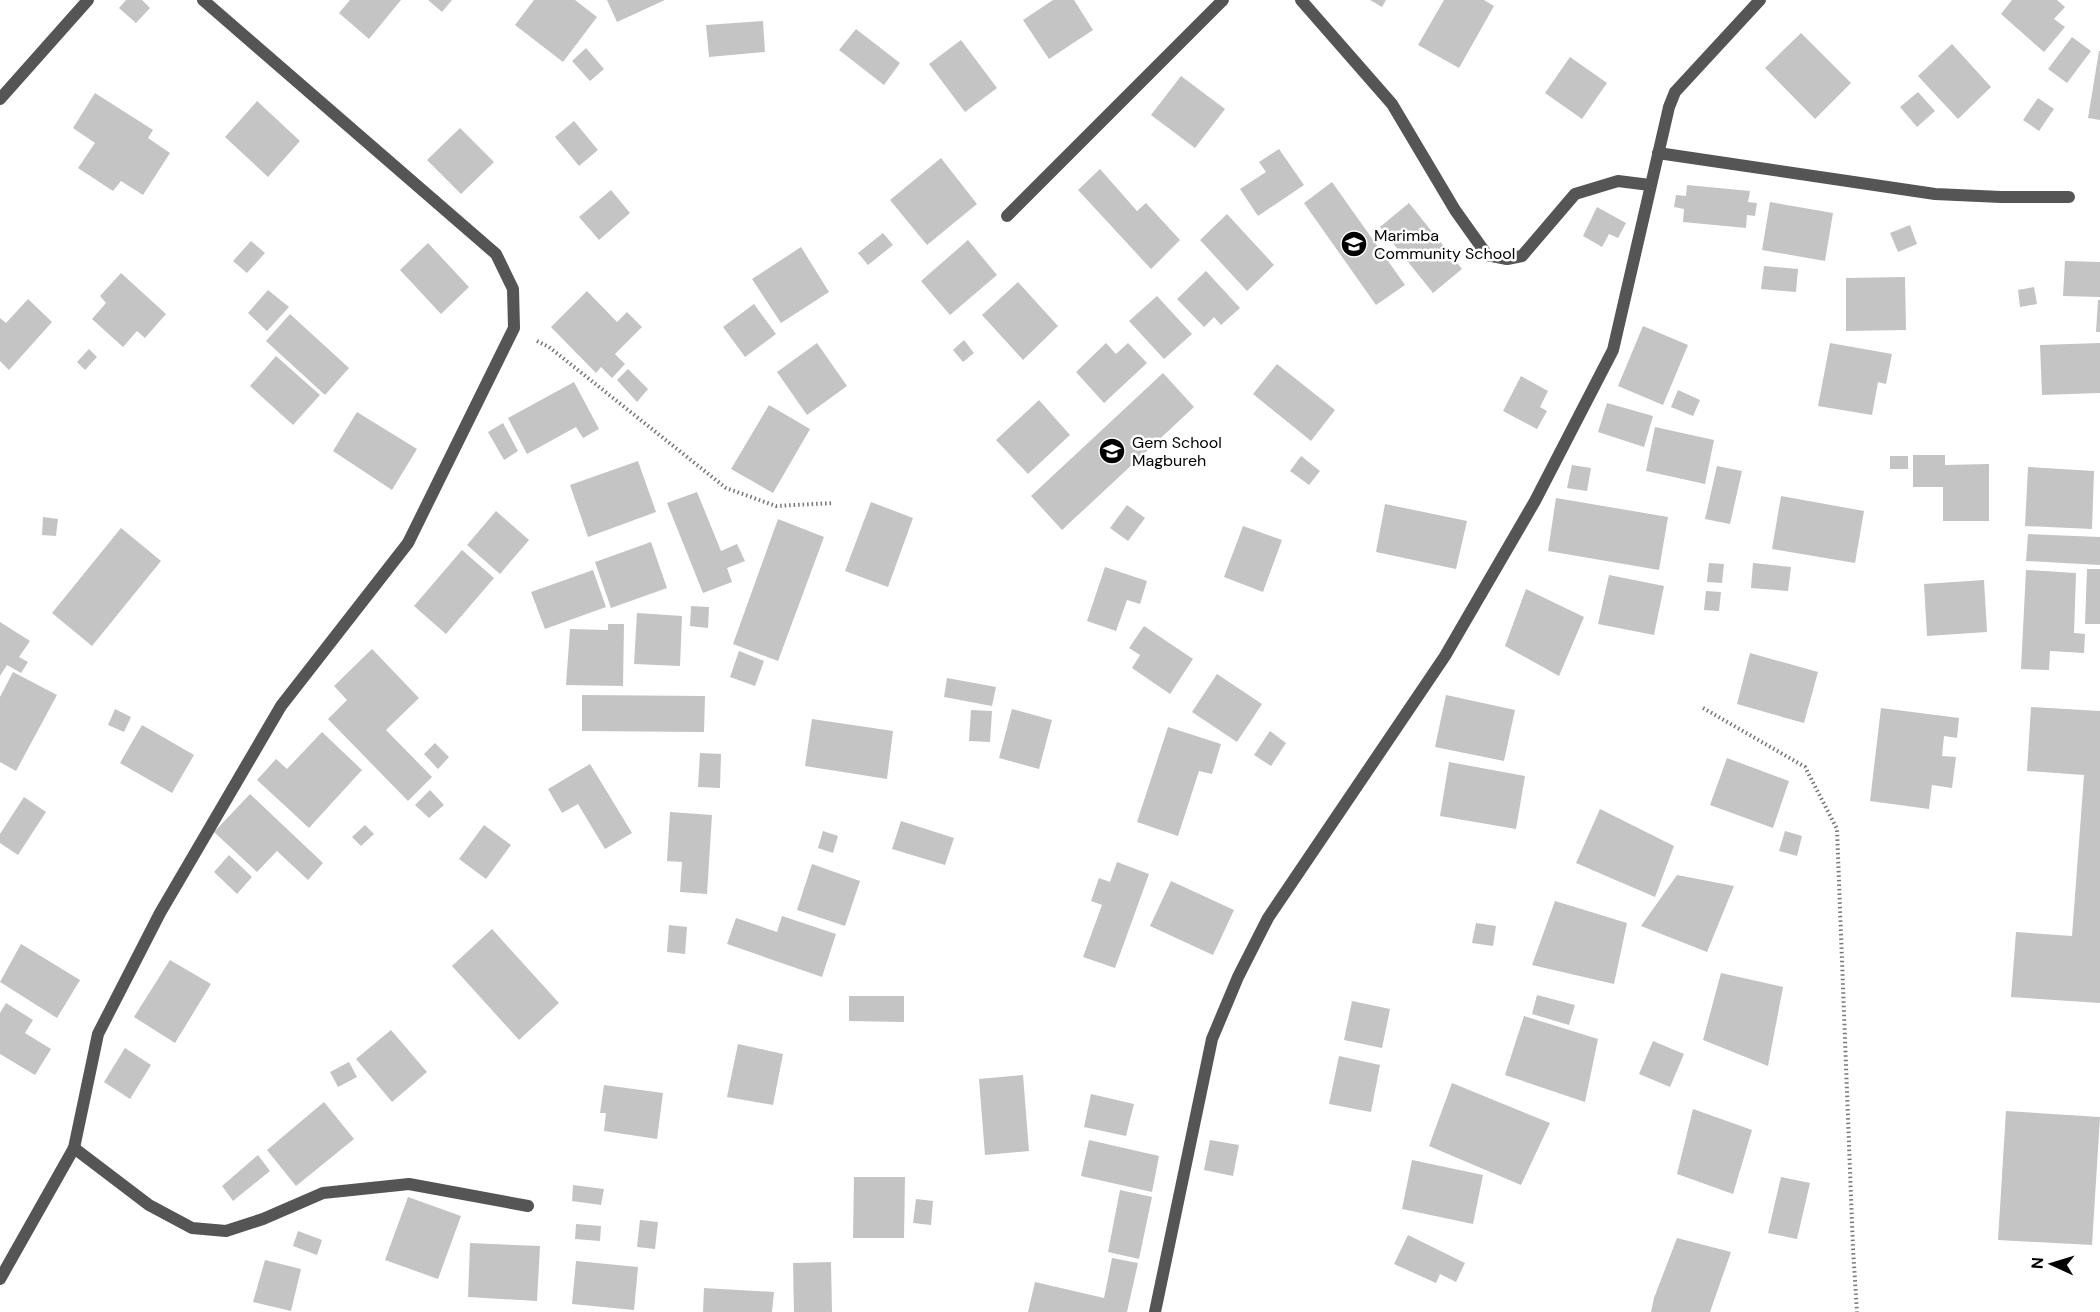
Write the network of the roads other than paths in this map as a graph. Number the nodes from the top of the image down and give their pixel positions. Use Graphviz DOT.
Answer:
graph roads {
  1 [pos="88,0"];
  2 [pos="203,0"];
  3 [pos="1222,0"];
  4 [pos="1301,0"];
  5 [pos="1760,0"];
  6 [pos="0,99"];
  7 [pos="1658,153"];
  8 [pos="1650,185"];
  9 [pos="2069,197"];
  10 [pos="1007,216"];
  11 [pos="74,1148"];
  12 [pos="528,1206"];
  13 [pos="0,1279"];
  14 [pos="1155,1312"];
  1 -- 6 [label="street"];
  2 -- 11 [label="street"];
  3 -- 10 [label="street"];
  4 -- 8 [label="street"];
  5 -- 7 [label="street"];
  7 -- 8 [label="street"];
  7 -- 9 [label="street"];
  8 -- 14 [label="street"];
  11 -- 12 [label="street"];
  11 -- 13 [label="street"];
}
